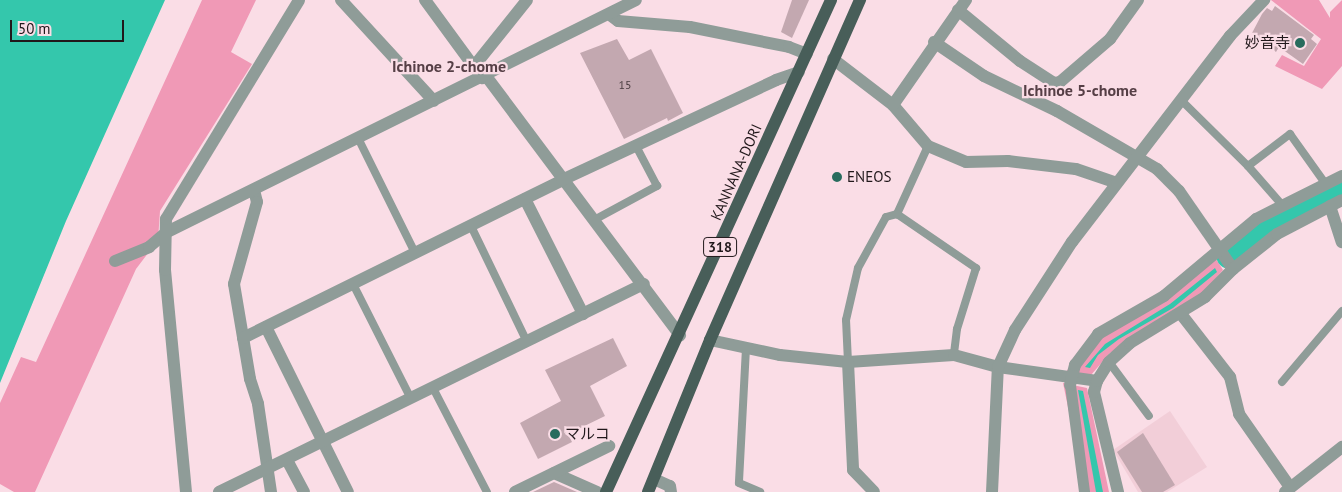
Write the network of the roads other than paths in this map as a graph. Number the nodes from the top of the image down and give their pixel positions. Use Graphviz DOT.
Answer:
graph roads {
  1 [pos="299,0"];
  2 [pos="341,0"];
  3 [pos="425,0"];
  4 [pos="527,0"];
  5 [pos="636,0"];
  6 [pos="831,0"];
  7 [pos="860,0"];
  8 [pos="966,0"];
  9 [pos="1138,0"];
  10 [pos="1264,0"];
  11 [pos="958,10"];
  12 [pos="610,15"];
  13 [pos="934,42"];
  14 [pos="807,54"];
  15 [pos="833,59"];
  16 [pos="475,65"];
  17 [pos="799,72"];
  18 [pos="484,77"];
  19 [pos="1181,100"];
  20 [pos="434,101"];
  21 [pos="893,105"];
  22 [pos="358,138"];
  23 [pos="636,146"];
  24 [pos="928,146"];
  25 [pos="1138,155"];
  26 [pos="1248,166"];
  27 [pos="1342,176"];
  28 [pos="562,180"];
  29 [pos="1117,183"];
  30 [pos="1326,183"];
  31 [pos="254,190"];
  32 [pos="525,200"];
  33 [pos="1342,200"];
  34 [pos="1282,206"];
  35 [pos="1330,206"];
  36 [pos="897,214"];
  37 [pos="594,220"];
  38 [pos="471,226"];
  39 [pos="167,232"];
  40 [pos="1342,242"];
  41 [pos="1220,249"];
  42 [pos="415,253"];
  43 [pos="116,261"];
  44 [pos="1232,269"];
  45 [pos="354,284"];
  46 [pos="644,284"];
  47 [pos="1342,311"];
  48 [pos="583,314"];
  49 [pos="1181,314"];
  50 [pos="266,327"];
  51 [pos="680,335"];
  52 [pos="243,338"];
  53 [pos="710,340"];
  54 [pos="527,342"];
  55 [pos="746,348"];
  56 [pos="954,355"];
  57 [pos="848,362"];
  58 [pos="1109,362"];
  59 [pos="998,367"];
  60 [pos="1080,380"];
  61 [pos="1282,382"];
  62 [pos="433,388"];
  63 [pos="411,399"];
  64 [pos="1149,416"];
  65 [pos="323,442"];
  66 [pos="608,446"];
  67 [pos="1342,447"];
  68 [pos="287,460"];
  69 [pos="268,469"];
  70 [pos="554,473"];
  71 [pos="654,479"];
  72 [pos="1288,490"];
  73 [pos="186,492"];
  74 [pos="219,492"];
  75 [pos="271,492"];
  76 [pos="304,492"];
  77 [pos="348,492"];
  78 [pos="487,492"];
  79 [pos="515,492"];
  80 [pos="597,492"];
  81 [pos="606,492"];
  82 [pos="648,492"];
  83 [pos="671,492"];
  84 [pos="760,492"];
  85 [pos="874,492"];
  86 [pos="992,492"];
  87 [pos="1084,492"];
  88 [pos="1118,492"];
  1 -- 39 [label="street"];
  2 -- 20 [label="street"];
  3 -- 16 [label="street"];
  4 -- 16 [label="street"];
  5 -- 12 [label="street"];
  6 -- 14 [label="main road, KANNANA-DORI / 318"];
  7 -- 15 [label="main road, 318"];
  8 -- 11 [label="street"];
  9 -- 11 [label="street"];
  10 -- 19 [label="street"];
  11 -- 13 [label="street"];
  12 -- 14 [label="street"];
  12 -- 18 [label="street"];
  13 -- 21 [label="street"];
  13 -- 25 [label="street"];
  14 -- 17 [label="main road, KANNANA-DORI / 318"];
  15 -- 21 [label="street"];
  15 -- 53 [label="main road, 318"];
  16 -- 18 [label="street"];
  17 -- 23 [label="street"];
  17 -- 51 [label="main road, KANNANA-DORI / 318"];
  18 -- 20 [label="street"];
  18 -- 28 [label="street"];
  19 -- 25 [label="street"];
  19 -- 26 [label="lane"];
  20 -- 22 [label="street"];
  21 -- 24 [label="street"];
  22 -- 31 [label="street"];
  22 -- 42 [label="lane"];
  23 -- 28 [label="street"];
  23 -- 37 [label="lane"];
  24 -- 29 [label="street"];
  24 -- 36 [label="lane"];
  25 -- 29 [label="street"];
  25 -- 41 [label="street"];
  26 -- 30 [label="lane"];
  26 -- 34 [label="lane"];
  27 -- 30 [label="street"];
  28 -- 32 [label="street"];
  28 -- 37 [label="street"];
  29 -- 59 [label="street"];
  30 -- 34 [label="street"];
  31 -- 39 [label="street"];
  31 -- 52 [label="street"];
  32 -- 38 [label="street"];
  32 -- 48 [label="street"];
  33 -- 35 [label="street"];
  34 -- 41 [label="street"];
  35 -- 40 [label="street"];
  35 -- 44 [label="street"];
  36 -- 56 [label="lane"];
  36 -- 57 [label="lane"];
  37 -- 46 [label="street"];
  38 -- 42 [label="street"];
  38 -- 54 [label="lane"];
  39 -- 43 [label="street"];
  39 -- 73 [label="street"];
  41 -- 44 [label="street"];
  41 -- 60 [label="street"];
  42 -- 45 [label="street"];
  44 -- 49 [label="street"];
  45 -- 50 [label="street"];
  45 -- 63 [label="lane"];
  46 -- 48 [label="street"];
  46 -- 51 [label="street"];
  47 -- 61 [label="lane"];
  48 -- 54 [label="street"];
  49 -- 58 [label="street"];
  49 -- 72 [label="street"];
  50 -- 52 [label="street"];
  50 -- 65 [label="street"];
  51 -- 81 [label="main road, KANNANA-DORI / 318"];
  52 -- 69 [label="street"];
  53 -- 55 [label="street"];
  53 -- 71 [label="main road, 318"];
  54 -- 62 [label="street"];
  55 -- 57 [label="street"];
  55 -- 84 [label="lane"];
  56 -- 57 [label="street"];
  56 -- 59 [label="street"];
  57 -- 85 [label="street"];
  58 -- 60 [label="street"];
  58 -- 64 [label="lane"];
  59 -- 60 [label="street"];
  59 -- 86 [label="street"];
  60 -- 87 [label="street"];
  60 -- 88 [label="street"];
  62 -- 63 [label="street"];
  62 -- 78 [label="lane"];
  63 -- 65 [label="street"];
  65 -- 68 [label="street"];
  65 -- 77 [label="street"];
  66 -- 70 [label="street"];
  67 -- 72 [label="street"];
  68 -- 69 [label="street"];
  68 -- 76 [label="street"];
  69 -- 74 [label="street"];
  69 -- 75 [label="street"];
  70 -- 79 [label="street"];
  70 -- 80 [label="street"];
  71 -- 82 [label="main road, 318"];
  71 -- 83 [label="street"];
}
